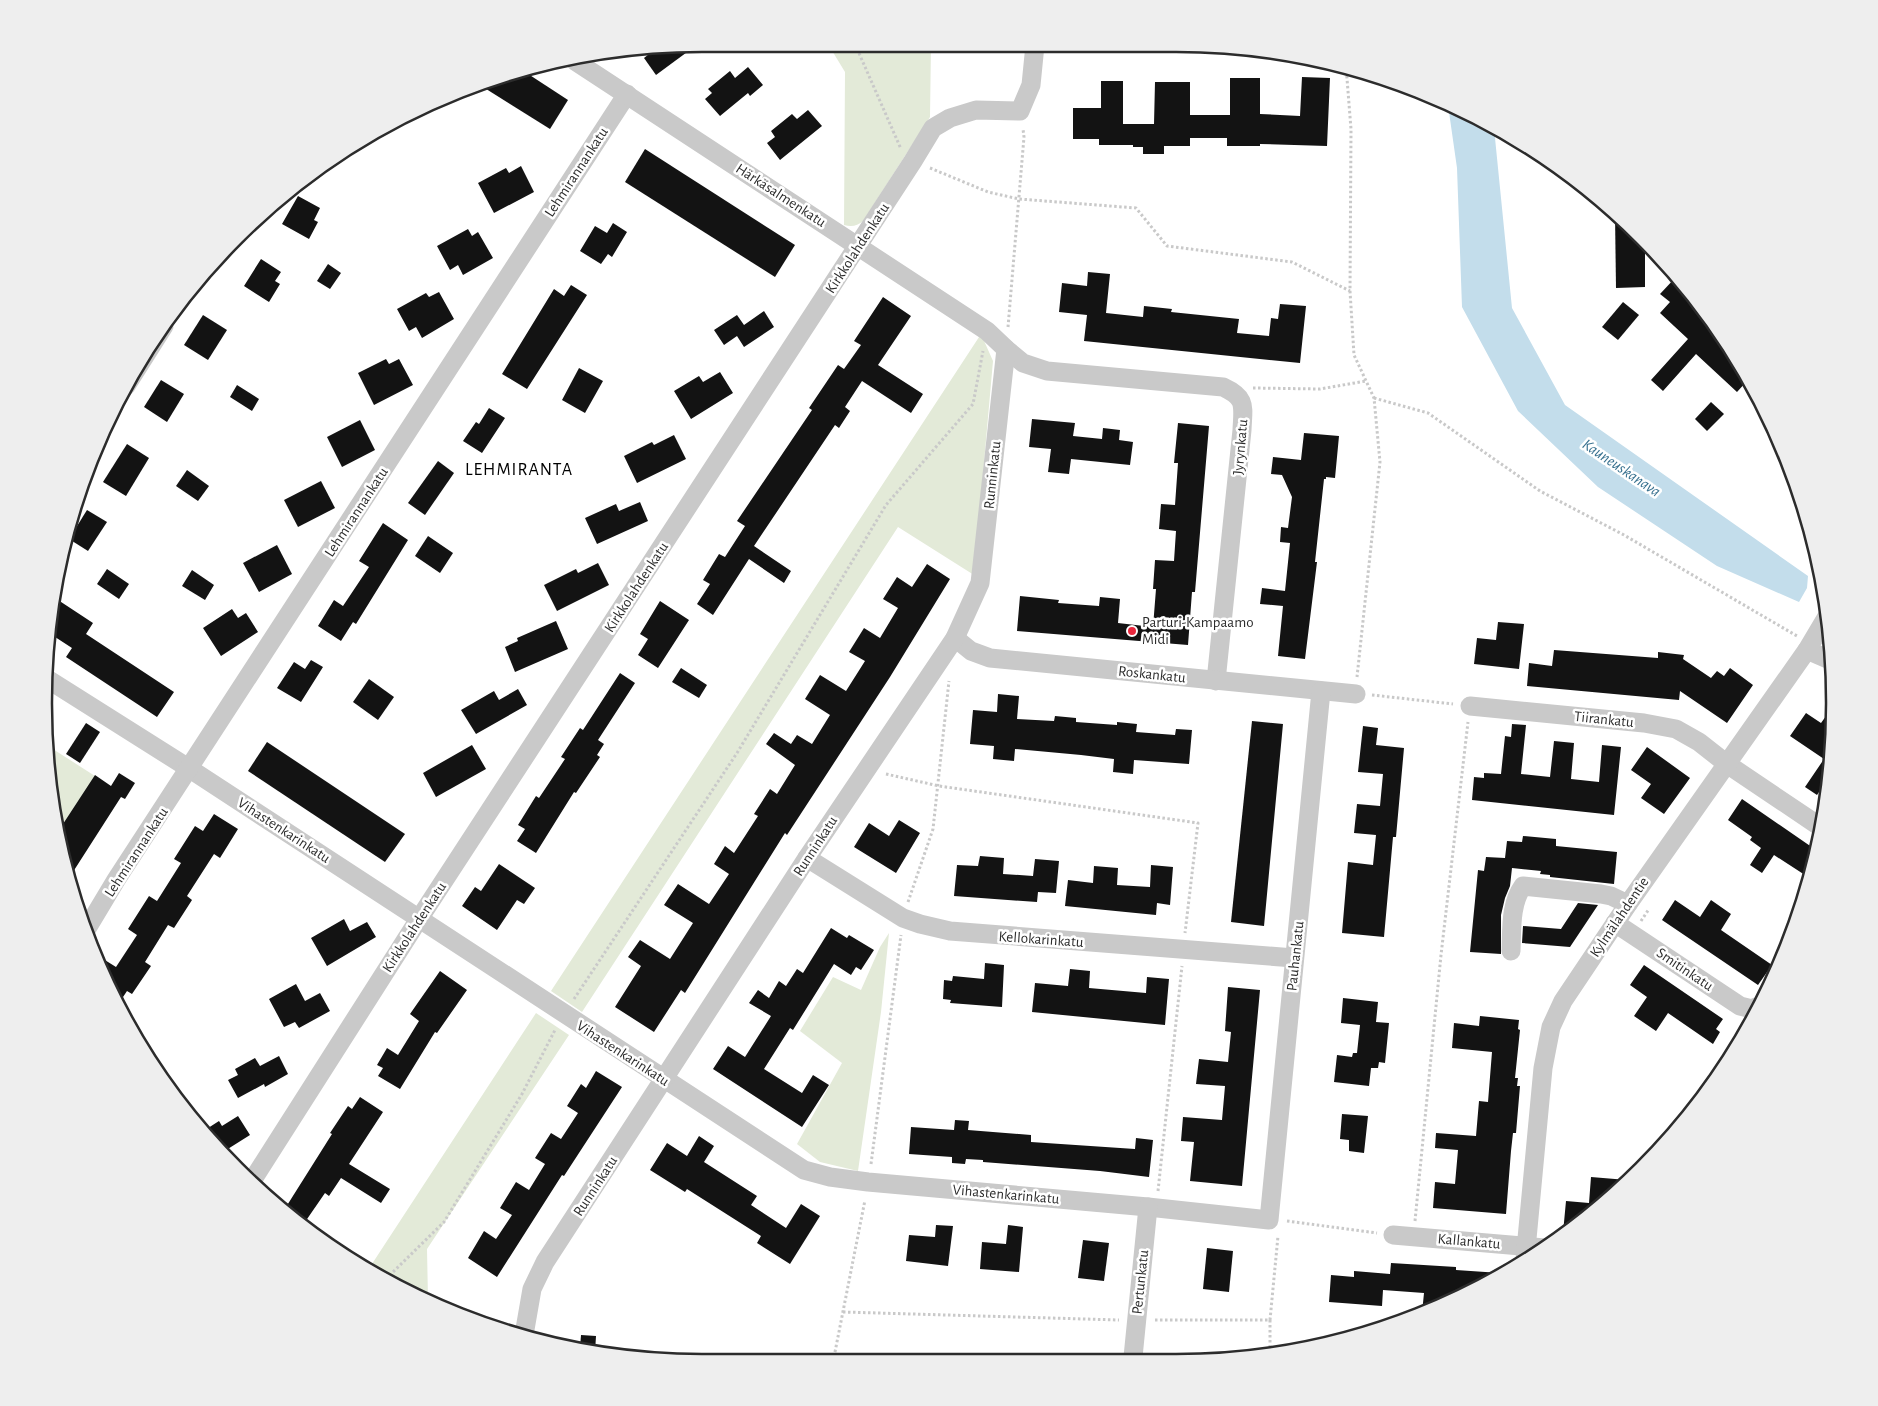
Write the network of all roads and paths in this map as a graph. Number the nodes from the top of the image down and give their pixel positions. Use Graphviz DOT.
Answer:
graph roads {
  1 [pos="858,52"];
  2 [pos="1034,52"];
  3 [pos="580,64"];
  4 [pos="1347,76"];
  5 [pos="627,94"];
  6 [pos="1020,111"];
  7 [pos="913,161"];
  8 [pos="1019,200"];
  9 [pos="858,246"];
  10 [pos="1350,291"];
  11 [pos="987,331"];
  12 [pos="1006,350"];
  13 [pos="1366,381"];
  14 [pos="1237,394"];
  15 [pos="1374,398"];
  16 [pos="1821,627"];
  17 [pos="955,638"];
  18 [pos="1810,646"];
  19 [pos="944,653"];
  20 [pos="1824,656"];
  21 [pos="1216,681"];
  22 [pos="53,682"];
  23 [pos="1321,691"];
  24 [pos="1356,694"];
  25 [pos="1470,706"];
  26 [pos="1727,764"];
  27 [pos="190,769"];
  28 [pos="866,769"];
  29 [pos="939,786"];
  30 [pos="1814,823"];
  31 [pos="807,858"];
  32 [pos="1628,904"];
  33 [pos="903,918"];
  34 [pos="419,919"];
  35 [pos="91,922"];
  36 [pos="1615,923"];
  37 [pos="1184,950"];
  38 [pos="1511,951"];
  39 [pos="1294,958"];
  40 [pos="1748,1009"];
  41 [pos="564,1014"];
  42 [pos="664,1080"];
  43 [pos="256,1175"];
  44 [pos="868,1182"];
  45 [pos="1148,1207"];
  46 [pos="1274,1220"];
  47 [pos="1393,1235"];
  48 [pos="1413,1236"];
  49 [pos="1532,1246"];
  50 [pos="1526,1250"];
  51 [pos="392,1274"];
  52 [pos="843,1312"];
  53 [pos="1136,1320"];
  54 [pos="1270,1320"];
  55 [pos="525,1328"];
  56 [pos="1270,1346"];
  57 [pos="835,1354"];
  58 [pos="1133,1354"];
  1 -- 7 [label="path"];
  2 -- 6 [label="street"];
  3 -- 5 [label="street, Härkäsalmenkatu"];
  4 -- 10 [label="path"];
  5 -- 9 [label="street, Härkäsalmenkatu"];
  5 -- 27 [label="street, Lehmirannankatu"];
  6 -- 7 [label="street, Kirkkolahdenkatu"];
  6 -- 8 [label="path"];
  7 -- 8 [label="path"];
  7 -- 9 [label="street, Kirkkolahdenkatu"];
  8 -- 10 [label="path"];
  8 -- 12 [label="path"];
  9 -- 11 [label="street, Härkäsalmenkatu"];
  9 -- 34 [label="street, Kirkkolahdenkatu"];
  10 -- 13 [label="path"];
  11 -- 12 [label="street"];
  11 -- 41 [label="path"];
  12 -- 14 [label="street"];
  12 -- 17 [label="street, Runninkatu"];
  13 -- 14 [label="path"];
  13 -- 15 [label="path"];
  14 -- 21 [label="street, Jyrynkatu"];
  15 -- 18 [label="path"];
  15 -- 24 [label="path"];
  16 -- 18 [label="street, Kylmälahdentie"];
  17 -- 19 [label="street, Runninkatu"];
  17 -- 21 [label="street, Roskankatu"];
  18 -- 20 [label="street"];
  18 -- 26 [label="street, Kylmälahdentie"];
  19 -- 28 [label="street, Runninkatu"];
  19 -- 29 [label="path"];
  21 -- 23 [label="street, Roskankatu"];
  22 -- 27 [label="street, Vihastenkarinkatu"];
  23 -- 24 [label="street, Roskankatu"];
  23 -- 39 [label="street, Pauhankatu"];
  24 -- 25 [label="path"];
  25 -- 26 [label="street, Tiirankatu"];
  25 -- 48 [label="path"];
  26 -- 30 [label="street"];
  26 -- 32 [label="street, Kylmälahdentie"];
  27 -- 34 [label="street, Vihastenkarinkatu"];
  27 -- 35 [label="street, Lehmirannankatu"];
  28 -- 29 [label="path"];
  28 -- 31 [label="street, Runninkatu"];
  29 -- 33 [label="path"];
  29 -- 37 [label="path"];
  31 -- 33 [label="street, Kellokarinkatu"];
  31 -- 42 [label="street, Runninkatu"];
  32 -- 36 [label="street, Kylmälahdentie"];
  32 -- 38 [label="street"];
  33 -- 37 [label="street, Kellokarinkatu"];
  33 -- 44 [label="path"];
  34 -- 41 [label="street, Vihastenkarinkatu"];
  34 -- 43 [label="street, Kirkkolahdenkatu"];
  36 -- 40 [label="street, Smitinkatu"];
  36 -- 49 [label="street, Kylmälahdentie"];
  37 -- 39 [label="street, Kellokarinkatu"];
  37 -- 45 [label="path"];
  39 -- 46 [label="street, Pauhankatu"];
  41 -- 42 [label="street, Vihastenkarinkatu"];
  41 -- 51 [label="path"];
  42 -- 44 [label="street, Vihastenkarinkatu"];
  42 -- 55 [label="street, Runninkatu"];
  44 -- 45 [label="street, Vihastenkarinkatu"];
  44 -- 52 [label="path"];
  45 -- 46 [label="street, Vihastenkarinkatu"];
  45 -- 53 [label="street, Pertunkatu"];
  46 -- 47 [label="path"];
  46 -- 54 [label="path"];
  47 -- 48 [label="street, Kallankatu"];
  48 -- 50 [label="street, Kallankatu"];
  52 -- 53 [label="path"];
  52 -- 57 [label="path"];
  53 -- 54 [label="path"];
  53 -- 58 [label="street, Pertunkatu"];
  54 -- 56 [label="path"];
}
